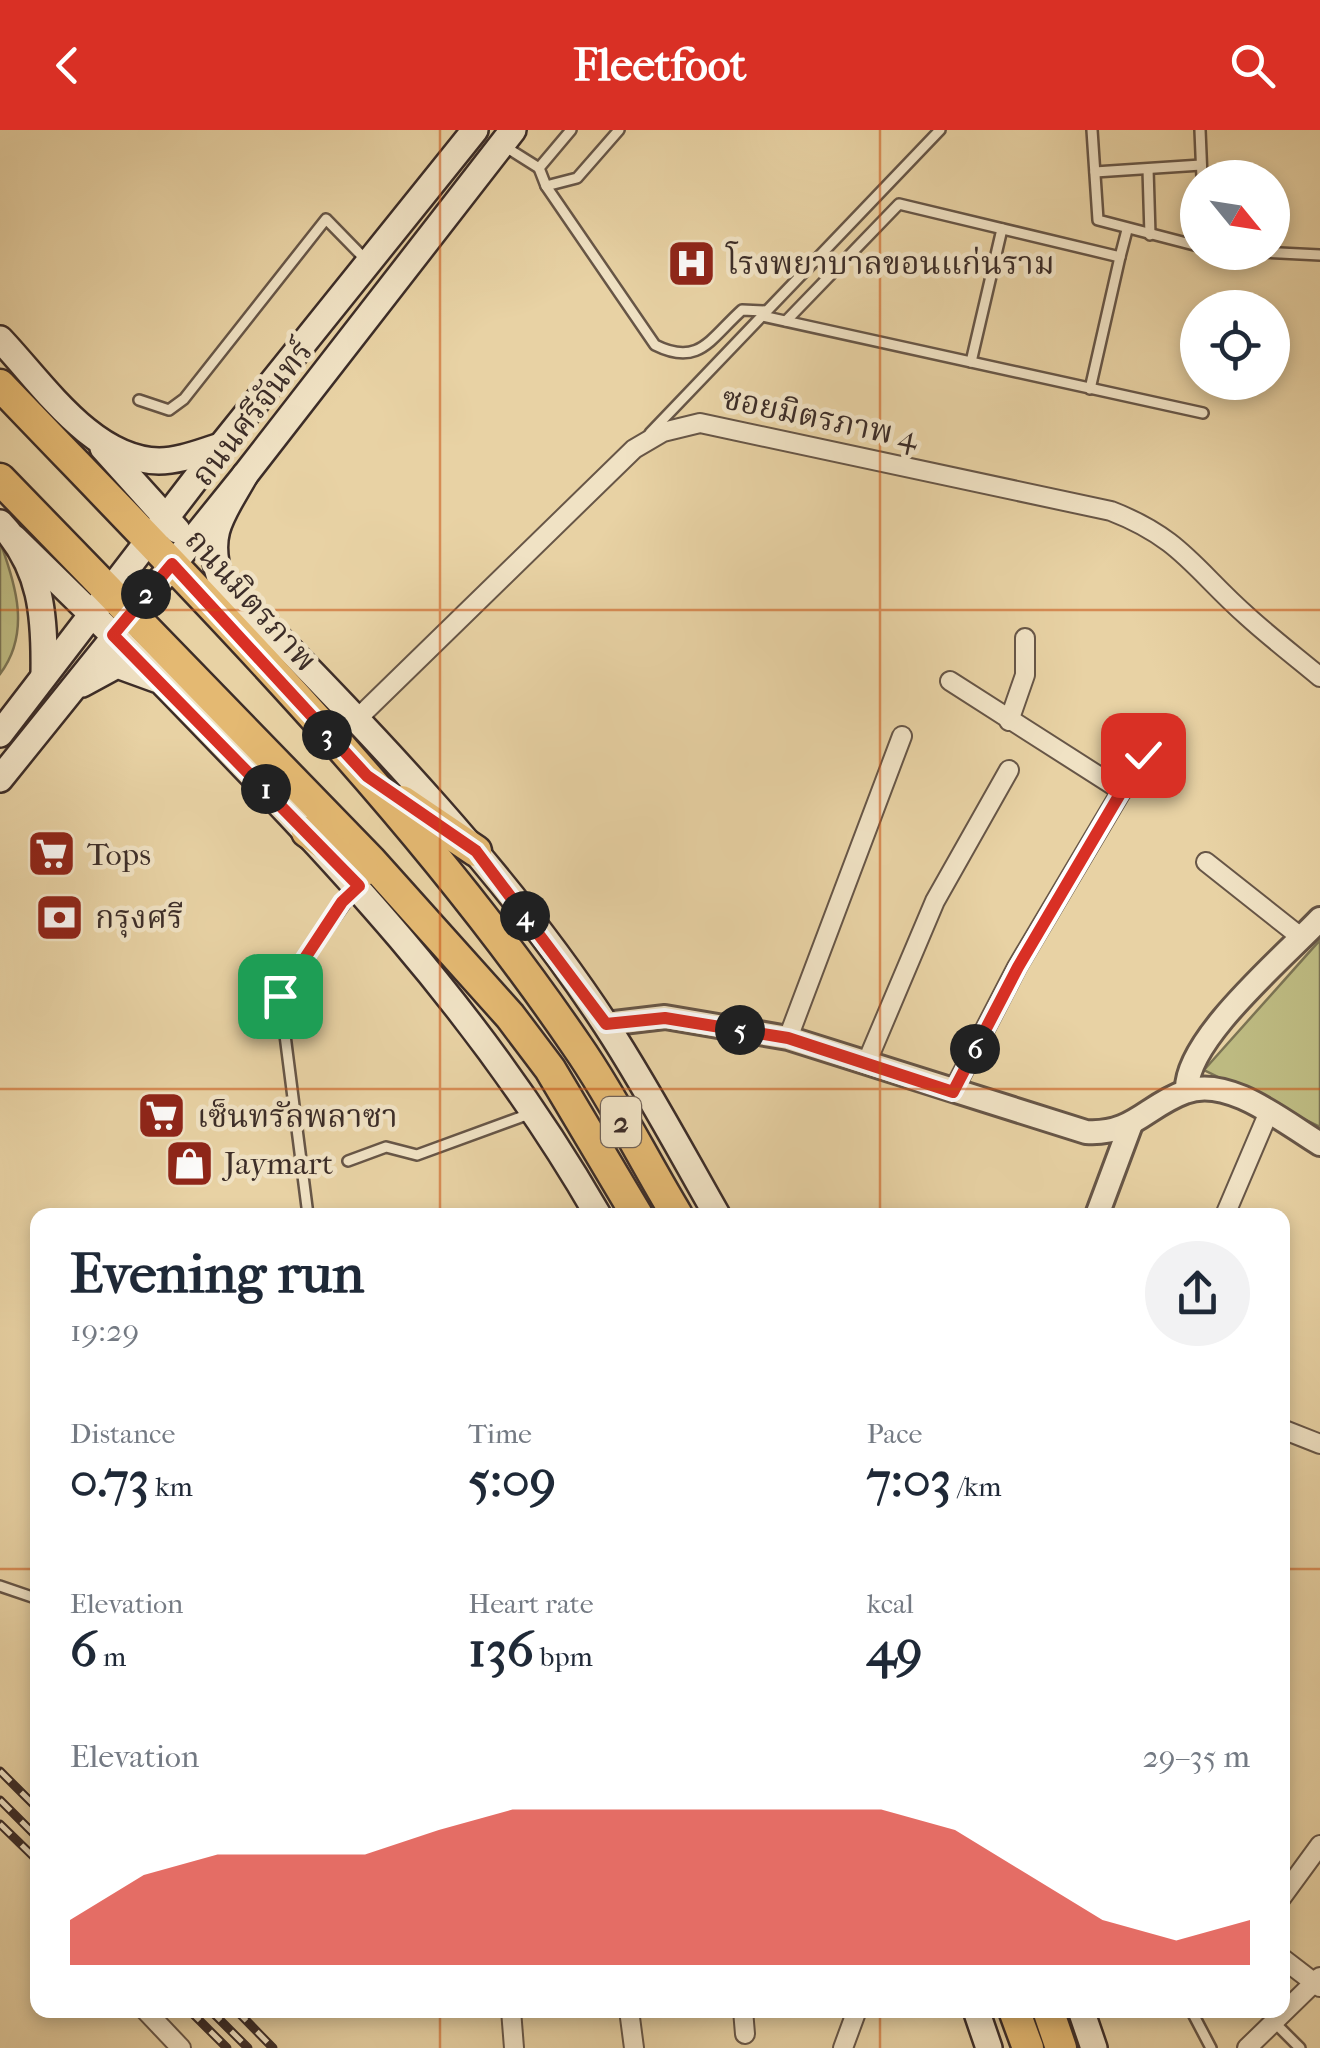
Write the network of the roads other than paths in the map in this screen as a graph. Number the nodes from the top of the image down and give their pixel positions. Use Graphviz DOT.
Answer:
graph roads {
  1 [pos="475,130"];
  2 [pos="571,130"];
  3 [pos="618,130"];
  4 [pos="940,130"];
  5 [pos="1092,130"];
  6 [pos="1200,130"];
  7 [pos="508,138"];
  8 [pos="1202,160"];
  9 [pos="1180,166"];
  10 [pos="539,168"];
  11 [pos="1148,168"];
  12 [pos="1095,172"];
  13 [pos="546,186"];
  14 [pos="1002,229"];
  15 [pos="1127,230"];
  16 [pos="1150,235"];
  17 [pos="1180,242"];
  18 [pos="1290,253"];
  19 [pos="1320,255"];
  20 [pos="1120,257"];
  21 [pos="369,263"];
  22 [pos="764,313"];
  23 [pos="786,321"];
  24 [pos="0,339"];
  25 [pos="971,362"];
  26 [pos="0,385"];
  27 [pos="1090,388"];
  28 [pos="139,400"];
  29 [pos="1202,414"];
  30 [pos="90,434"];
  31 [pos="221,446"];
  32 [pos="634,449"];
  33 [pos="246,476"];
  34 [pos="0,478"];
  35 [pos="7,530"];
  36 [pos="159,530"];
  37 [pos="180,554"];
  38 [pos="220,578"];
  39 [pos="100,601"];
  40 [pos="122,624"];
  41 [pos="1025,638"];
  42 [pos="44,674"];
  43 [pos="1320,676"];
  44 [pos="950,680"];
  45 [pos="160,681"];
  46 [pos="65,699"];
  47 [pos="357,719"];
  48 [pos="1009,721"];
  49 [pos="0,734"];
  50 [pos="902,736"];
  51 [pos="1143,755"];
  52 [pos="1010,770"];
  53 [pos="367,776"];
  54 [pos="0,780"];
  55 [pos="1122,792"];
  56 [pos="307,832"];
  57 [pos="476,851"];
  58 [pos="1206,862"];
  59 [pos="359,886"];
  60 [pos="410,904"];
  61 [pos="1320,919"];
  62 [pos="1302,938"];
  63 [pos="606,1024"];
  64 [pos="788,1038"];
  65 [pos="866,1064"];
  66 [pos="1187,1090"];
  67 [pos="953,1092"];
  68 [pos="535,1112"];
  69 [pos="1268,1114"];
  70 [pos="1130,1124"];
  71 [pos="1320,1144"];
  72 [pos="348,1161"];
  73 [pos="307,1208"];
  74 [pos="594,1208"];
  75 [pos="633,1208"];
  76 [pos="673,1208"];
  77 [pos="714,1208"];
  78 [pos="1100,1208"];
  79 [pos="1228,1208"];
  80 [pos="1290,1432"];
  81 [pos="1320,1444"];
  82 [pos="0,1586"];
  83 [pos="30,1596"];
  84 [pos="1320,1846"];
  85 [pos="1290,1886"];
  86 [pos="1290,1963"];
  87 [pos="1318,1982"];
  88 [pos="1290,2007"];
  89 [pos="153,2018"];
  90 [pos="511,2018"];
  91 [pos="630,2018"];
  92 [pos="743,2018"];
  93 [pos="854,2018"];
  94 [pos="979,2018"];
  95 [pos="1017,2018"];
  96 [pos="1051,2018"];
  97 [pos="1084,2018"];
  98 [pos="1195,2018"];
  99 [pos="1278,2018"];
  100 [pos="1274,2022"];
  101 [pos="744,2034"];
  102 [pos="182,2048"];
  103 [pos="514,2048"];
  104 [pos="634,2048"];
  105 [pos="842,2048"];
  106 [pos="989,2048"];
  107 [pos="1028,2048"];
  108 [pos="1061,2048"];
  109 [pos="1094,2048"];
  110 [pos="1211,2048"];
  111 [pos="1248,2048"];
  112 [pos="1300,2048"];
  1 -- 21 [label="main road, ถนนศรีจันทร์"];
  2 -- 10 [label="lane"];
  3 -- 13 [label="lane"];
  4 -- 22 [label="lane"];
  5 -- 12 [label="lane"];
  6 -- 8 [label="lane"];
  7 -- 10 [label="lane"];
  7 -- 33 [label="main road, ถนนศรีจันทร์"];
  9 -- 11 [label="lane"];
  10 -- 13 [label="lane"];
  11 -- 12 [label="lane"];
  11 -- 16 [label="lane"];
  12 -- 15 [label="lane"];
  13 -- 22 [label="lane"];
  14 -- 20 [label="lane"];
  14 -- 23 [label="lane"];
  14 -- 25 [label="lane"];
  15 -- 16 [label="lane"];
  15 -- 20 [label="lane"];
  16 -- 17 [label="lane"];
  18 -- 19 [label="lane"];
  20 -- 27 [label="lane"];
  21 -- 28 [label="lane"];
  21 -- 31 [label="main road, ถนนศรีจันทร์"];
  22 -- 23 [label="lane"];
  22 -- 32 [label="lane"];
  23 -- 25 [label="lane"];
  24 -- 30 [label="main road"];
  25 -- 27 [label="lane"];
  26 -- 36 [label="main road, ถนนมิตรภาพ"];
  27 -- 29 [label="lane"];
  30 -- 31 [label="main road"];
  30 -- 36 [label="main road"];
  31 -- 36 [label="main road, ถนนศรีจันทร์"];
  32 -- 43 [label="street, ซอยมิตรภาพ 4"];
  32 -- 47 [label="street, ซอยมิตรภาพ 4"];
  33 -- 37 [label="main road, ถนนศรีจันทร์"];
  33 -- 38 [label="main road"];
  34 -- 39 [label="main road"];
  35 -- 39 [label="main road"];
  35 -- 42 [label="main road"];
  36 -- 37 [label="main road, ถนนมิตรภาพ"];
  36 -- 39 [label="main road, ถนนศรีจันทร์"];
  37 -- 38 [label="main road"];
  37 -- 40 [label="main road, ถนนศรีจันทร์"];
  37 -- 53 [label="main road, ถนนมิตรภาพ"];
  38 -- 47 [label="main road"];
  39 -- 40 [label="main road"];
  39 -- 42 [label="main road, ถนนศรีจันทร์"];
  40 -- 45 [label="main road"];
  40 -- 46 [label="main road, ถนนศรีจันทร์"];
  40 -- 60 [label="main road"];
  41 -- 48 [label="street"];
  42 -- 49 [label="main road, ถนนศรีจันทร์"];
  44 -- 48 [label="street"];
  45 -- 46 [label="main road"];
  45 -- 56 [label="main road"];
  46 -- 54 [label="main road, ถนนศรีจันทร์"];
  47 -- 57 [label="main road"];
  48 -- 55 [label="street"];
  50 -- 64 [label="street"];
  51 -- 55 [label="street"];
  52 -- 65 [label="street"];
  53 -- 57 [label="main road"];
  53 -- 76 [label="main road, ถนนมิตรภาพ / 2"];
  55 -- 67 [label="street"];
  56 -- 59 [label="main road"];
  56 -- 60 [label="main road"];
  57 -- 63 [label="main road"];
  58 -- 62 [label="street"];
  59 -- 68 [label="main road, 2"];
  59 -- 73 [label="lane"];
  60 -- 75 [label="main road, 2"];
  61 -- 62 [label="street"];
  62 -- 66 [label="street"];
  63 -- 64 [label="street"];
  63 -- 77 [label="main road, 2"];
  64 -- 65 [label="street"];
  65 -- 67 [label="street"];
  66 -- 69 [label="street"];
  66 -- 70 [label="street"];
  67 -- 70 [label="street"];
  68 -- 72 [label="lane"];
  68 -- 74 [label="main road, 2"];
  69 -- 71 [label="street"];
  69 -- 79 [label="street"];
  70 -- 78 [label="street"];
  80 -- 81 [label="street"];
  82 -- 83 [label="lane"];
  84 -- 85 [label="street"];
  86 -- 87 [label="street"];
  87 -- 88 [label="street"];
  89 -- 102 [label="street"];
  90 -- 103 [label="street"];
  91 -- 104 [label="street"];
  92 -- 101 [label="street"];
  93 -- 105 [label="street"];
  94 -- 106 [label="main road"];
  95 -- 107 [label="main road"];
  96 -- 108 [label="main road"];
  97 -- 109 [label="main road"];
  98 -- 110 [label="lane"];
  99 -- 100 [label="street"];
  100 -- 111 [label="street"];
  100 -- 112 [label="lane"];
}
